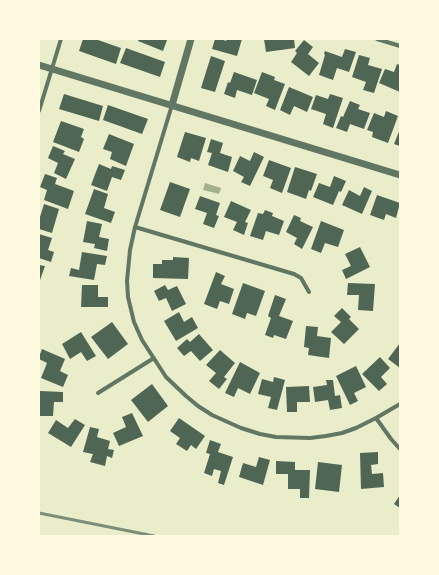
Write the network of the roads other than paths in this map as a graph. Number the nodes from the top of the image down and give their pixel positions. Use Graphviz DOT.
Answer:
graph roads {
  1 [pos="61,39"];
  2 [pos="191,39"];
  3 [pos="378,39"];
  4 [pos="400,46"];
  5 [pos="39,65"];
  6 [pos="52,69"];
  7 [pos="172,105"];
  8 [pos="39,111"];
  9 [pos="400,175"];
  10 [pos="135,227"];
  11 [pos="309,292"];
  12 [pos="154,358"];
  13 [pos="98,393"];
  14 [pos="400,404"];
  15 [pos="376,418"];
  16 [pos="400,449"];
  1 -- 6 [label="street"];
  2 -- 7 [label="street"];
  3 -- 4 [label="street"];
  5 -- 6 [label="street"];
  6 -- 7 [label="street"];
  6 -- 8 [label="street"];
  7 -- 9 [label="street"];
  7 -- 10 [label="street"];
  10 -- 11 [label="street"];
  10 -- 12 [label="street"];
  12 -- 13 [label="street"];
  12 -- 15 [label="street"];
  14 -- 15 [label="street"];
  15 -- 16 [label="street"];
}
